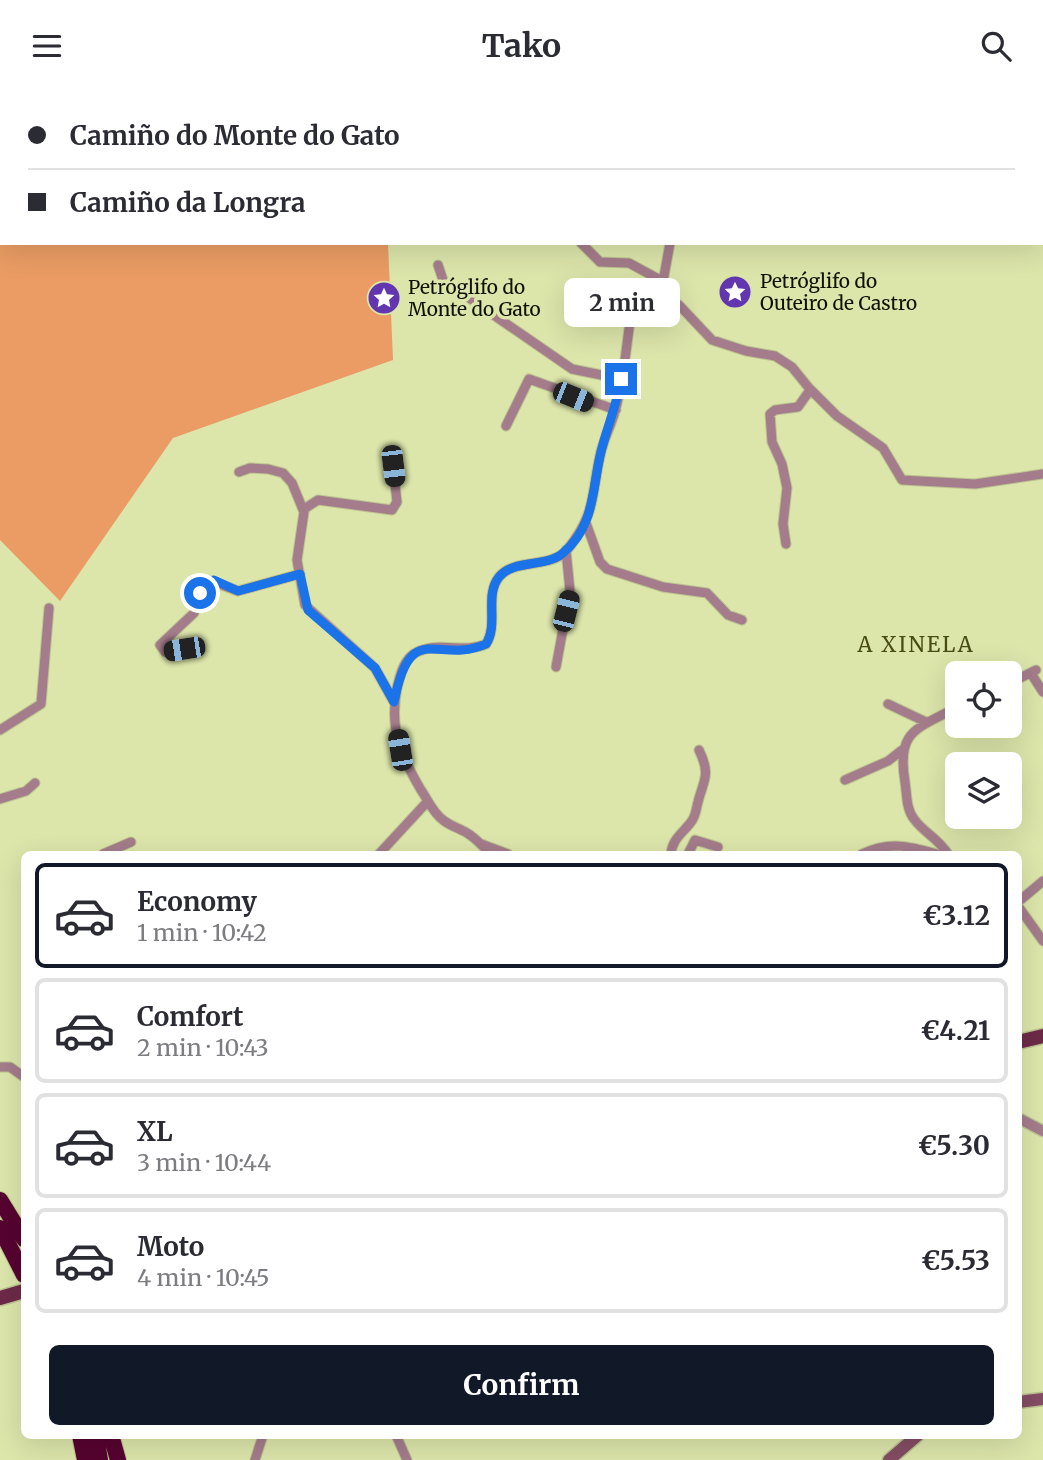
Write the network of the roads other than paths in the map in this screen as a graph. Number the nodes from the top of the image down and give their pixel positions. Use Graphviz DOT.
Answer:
graph roads {
  1 [pos="583,245"];
  2 [pos="670,245"];
  3 [pos="438,265"];
  4 [pos="664,282"];
  5 [pos="661,293"];
  6 [pos="621,379"];
  7 [pos="810,390"];
  8 [pos="615,410"];
  9 [pos="506,426"];
  10 [pos="393,466"];
  11 [pos="239,473"];
  12 [pos="1043,474"];
  13 [pos="304,509"];
  14 [pos="586,523"];
  15 [pos="786,544"];
  16 [pos="566,550"];
  17 [pos="300,574"];
  18 [pos="49,608"];
  19 [pos="742,620"];
  20 [pos="184,649"];
  21 [pos="555,667"];
  22 [pos="1022,678"];
  23 [pos="1043,692"];
  24 [pos="394,702"];
  25 [pos="888,704"];
  26 [pos="945,713"];
  27 [pos="926,722"];
  28 [pos="0,730"];
  29 [pos="699,750"];
  30 [pos="903,750"];
  31 [pos="845,780"];
  32 [pos="35,783"];
  33 [pos="0,799"];
  34 [pos="428,801"];
  35 [pos="131,842"];
  36 [pos="480,843"];
  37 [pos="718,847"];
  38 [pos="110,851"];
  39 [pos="382,851"];
  40 [pos="488,851"];
  41 [pos="500,851"];
  42 [pos="672,851"];
  43 [pos="690,851"];
  44 [pos="869,851"];
  45 [pos="924,851"];
  46 [pos="946,851"];
  47 [pos="1043,881"];
  48 [pos="1022,900"];
  49 [pos="1022,910"];
  50 [pos="1043,941"];
  51 [pos="1042,1036"];
  52 [pos="1022,1043"];
  53 [pos="0,1067"];
  54 [pos="21,1075"];
  55 [pos="1022,1120"];
  56 [pos="1043,1131"];
  57 [pos="0,1200"];
  58 [pos="0,1228"];
  59 [pos="21,1234"];
  60 [pos="21,1269"];
  61 [pos="1043,1399"];
  62 [pos="1022,1402"];
  63 [pos="72,1439"];
  64 [pos="81,1439"];
  65 [pos="97,1439"];
  66 [pos="112,1439"];
  67 [pos="262,1439"];
  68 [pos="398,1439"];
  69 [pos="913,1439"];
  70 [pos="75,1460"];
  71 [pos="85,1460"];
  72 [pos="100,1460"];
  73 [pos="118,1460"];
  74 [pos="255,1460"];
  75 [pos="407,1460"];
  76 [pos="889,1460"];
  1 -- 4 [label="street"];
  2 -- 4 [label="street"];
  3 -- 6 [label="street"];
  4 -- 5 [label="street"];
  5 -- 6 [label="street"];
  5 -- 7 [label="street"];
  6 -- 8 [label="street"];
  7 -- 12 [label="street"];
  7 -- 15 [label="street"];
  8 -- 9 [label="street"];
  8 -- 14 [label="street"];
  10 -- 13 [label="street"];
  11 -- 13 [label="street"];
  13 -- 17 [label="street"];
  14 -- 16 [label="street"];
  14 -- 19 [label="street"];
  16 -- 21 [label="street"];
  16 -- 24 [label="street"];
  17 -- 20 [label="street"];
  17 -- 24 [label="street"];
  18 -- 28 [label="street"];
  22 -- 23 [label="street"];
  24 -- 34 [label="street"];
  25 -- 27 [label="street"];
  26 -- 27 [label="street"];
  27 -- 30 [label="street"];
  29 -- 42 [label="street"];
  30 -- 31 [label="street"];
  30 -- 46 [label="street"];
  32 -- 33 [label="street"];
  34 -- 36 [label="street"];
  34 -- 39 [label="street"];
  35 -- 38 [label="street"];
  36 -- 40 [label="street"];
  36 -- 41 [label="street"];
  37 -- 43 [label="street"];
  44 -- 45 [label="street"];
  47 -- 48 [label="street"];
  49 -- 50 [label="street"];
  51 -- 52 [label="main road"];
  53 -- 54 [label="street"];
  55 -- 56 [label="street"];
  57 -- 59 [label="highway"];
  58 -- 60 [label="highway"];
  61 -- 62 [label="main road"];
  63 -- 70 [label="highway"];
  64 -- 71 [label="highway"];
  65 -- 72 [label="highway"];
  66 -- 73 [label="highway"];
  67 -- 74 [label="street"];
  68 -- 75 [label="street"];
  69 -- 76 [label="main road"];
}
